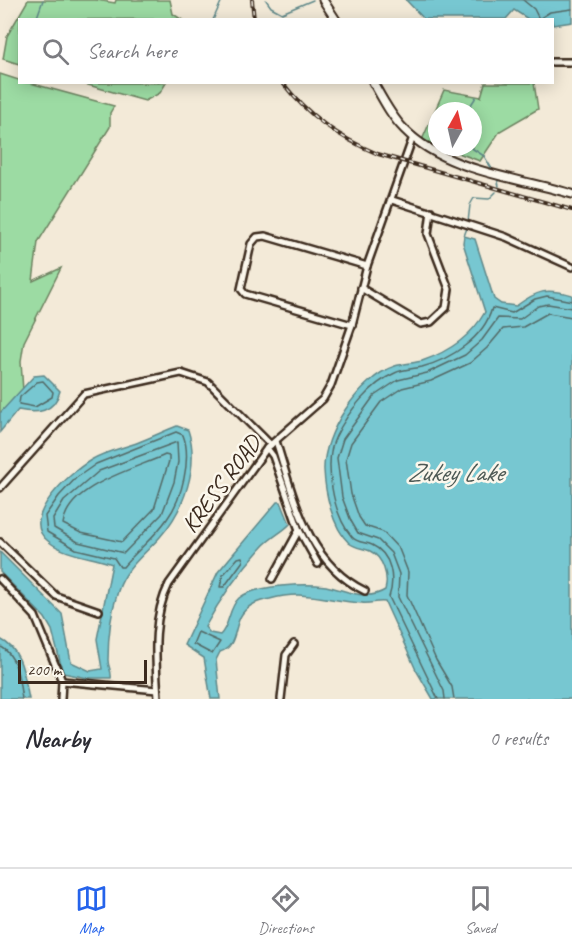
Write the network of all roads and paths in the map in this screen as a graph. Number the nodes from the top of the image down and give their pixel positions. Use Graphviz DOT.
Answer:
graph roads {
  1 [pos="323,0"];
  2 [pos="335,18"];
  3 [pos="554,62"];
  4 [pos="572,62"];
  5 [pos="374,84"];
  6 [pos="413,137"];
  7 [pos="572,194"];
  8 [pos="392,200"];
  9 [pos="431,211"];
  10 [pos="367,266"];
  11 [pos="572,267"];
  12 [pos="361,288"];
  13 [pos="352,325"];
  14 [pos="271,445"];
  15 [pos="0,488"];
  16 [pos="299,530"];
  17 [pos="0,542"];
  18 [pos="318,564"];
  19 [pos="0,579"];
  20 [pos="272,579"];
  21 [pos="365,591"];
  22 [pos="99,611"];
  23 [pos="294,644"];
  24 [pos="62,681"];
  25 [pos="158,690"];
  26 [pos="61,699"];
  27 [pos="158,699"];
  28 [pos="281,699"];
  1 -- 2 [label="main road"];
  3 -- 4 [label="street"];
  5 -- 6 [label="main road"];
  6 -- 7 [label="main road"];
  6 -- 8 [label="street, KRESS ROAD"];
  8 -- 9 [label="street"];
  8 -- 10 [label="street, KRESS ROAD"];
  9 -- 11 [label="street"];
  9 -- 12 [label="street"];
  10 -- 12 [label="street, KRESS ROAD"];
  10 -- 13 [label="street"];
  12 -- 13 [label="street, KRESS ROAD"];
  13 -- 14 [label="street, KRESS ROAD"];
  14 -- 15 [label="street"];
  14 -- 16 [label="street"];
  14 -- 21 [label="street"];
  14 -- 25 [label="street, KRESS ROAD"];
  16 -- 18 [label="street"];
  16 -- 20 [label="street"];
  17 -- 22 [label="street"];
  19 -- 24 [label="street"];
  23 -- 28 [label="street"];
  24 -- 25 [label="street"];
  24 -- 26 [label="street"];
  25 -- 27 [label="street, KRESS ROAD"];
}
